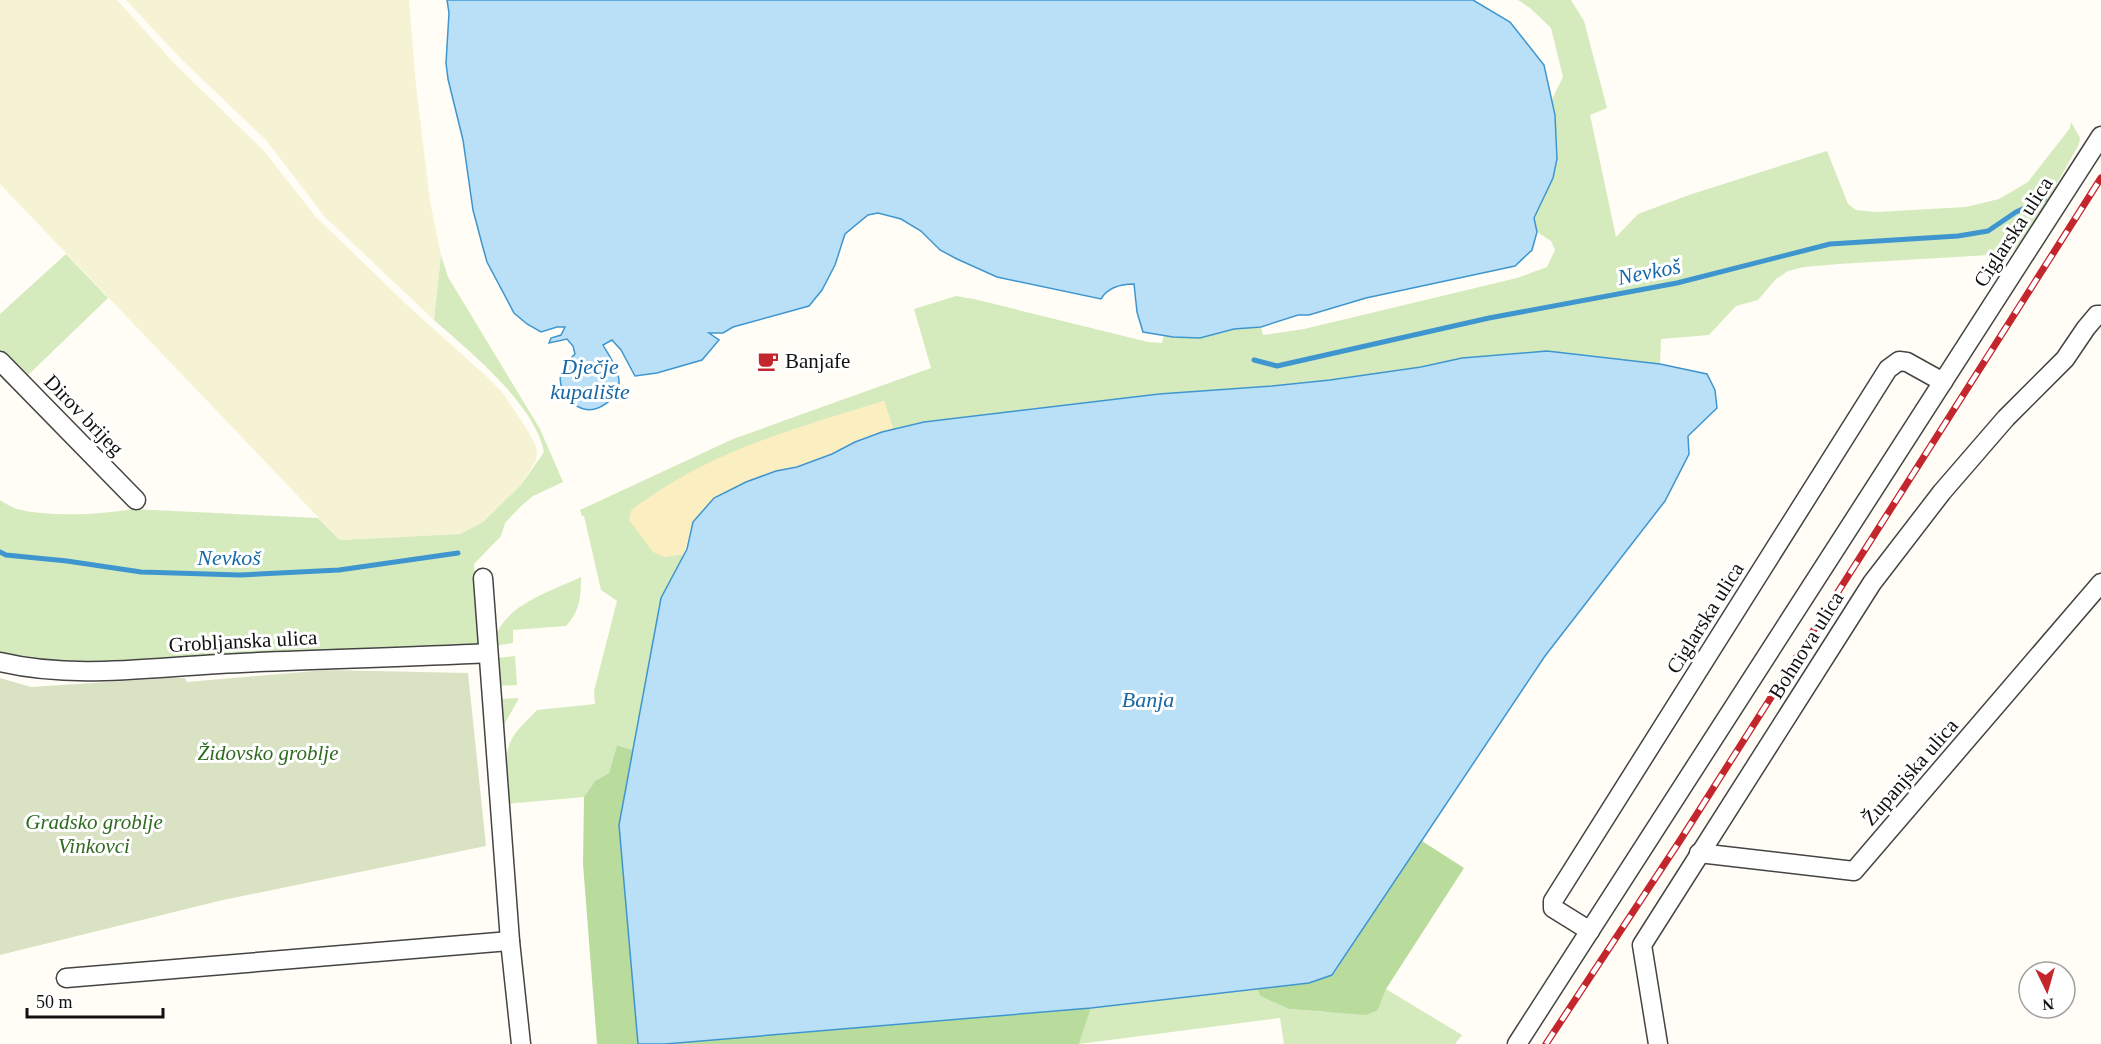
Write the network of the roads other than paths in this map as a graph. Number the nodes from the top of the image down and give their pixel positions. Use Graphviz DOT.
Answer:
graph roads {
  1 [pos="2101,136"];
  2 [pos="2101,315"];
  3 [pos="0,361"];
  4 [pos="1943,382"];
  5 [pos="136,500"];
  6 [pos="483,578"];
  7 [pos="2101,583"];
  8 [pos="488,653"];
  9 [pos="0,662"];
  10 [pos="1699,853"];
  11 [pos="1590,931"];
  12 [pos="510,941"];
  13 [pos="66,978"];
  14 [pos="521,1044"];
  15 [pos="1517,1044"];
  16 [pos="1658,1044"];
  1 -- 4 [label="street, Ciglarska ulica"];
  2 -- 10 [label="street, Bohnova ulica"];
  3 -- 5 [label="street, Dirov brijeg"];
  4 -- 11 [label="street, Ciglarska ulica"];
  4 -- 11 [label="street, Ciglarska ulica"];
  6 -- 8 [label="street"];
  7 -- 10 [label="street, Županjska ulica"];
  8 -- 9 [label="street, Grobljanska ulica"];
  8 -- 12 [label="street"];
  10 -- 16 [label="street, Bohnova ulica"];
  11 -- 15 [label="street, Ciglarska ulica"];
  12 -- 13 [label="street"];
  12 -- 14 [label="street"];
}
